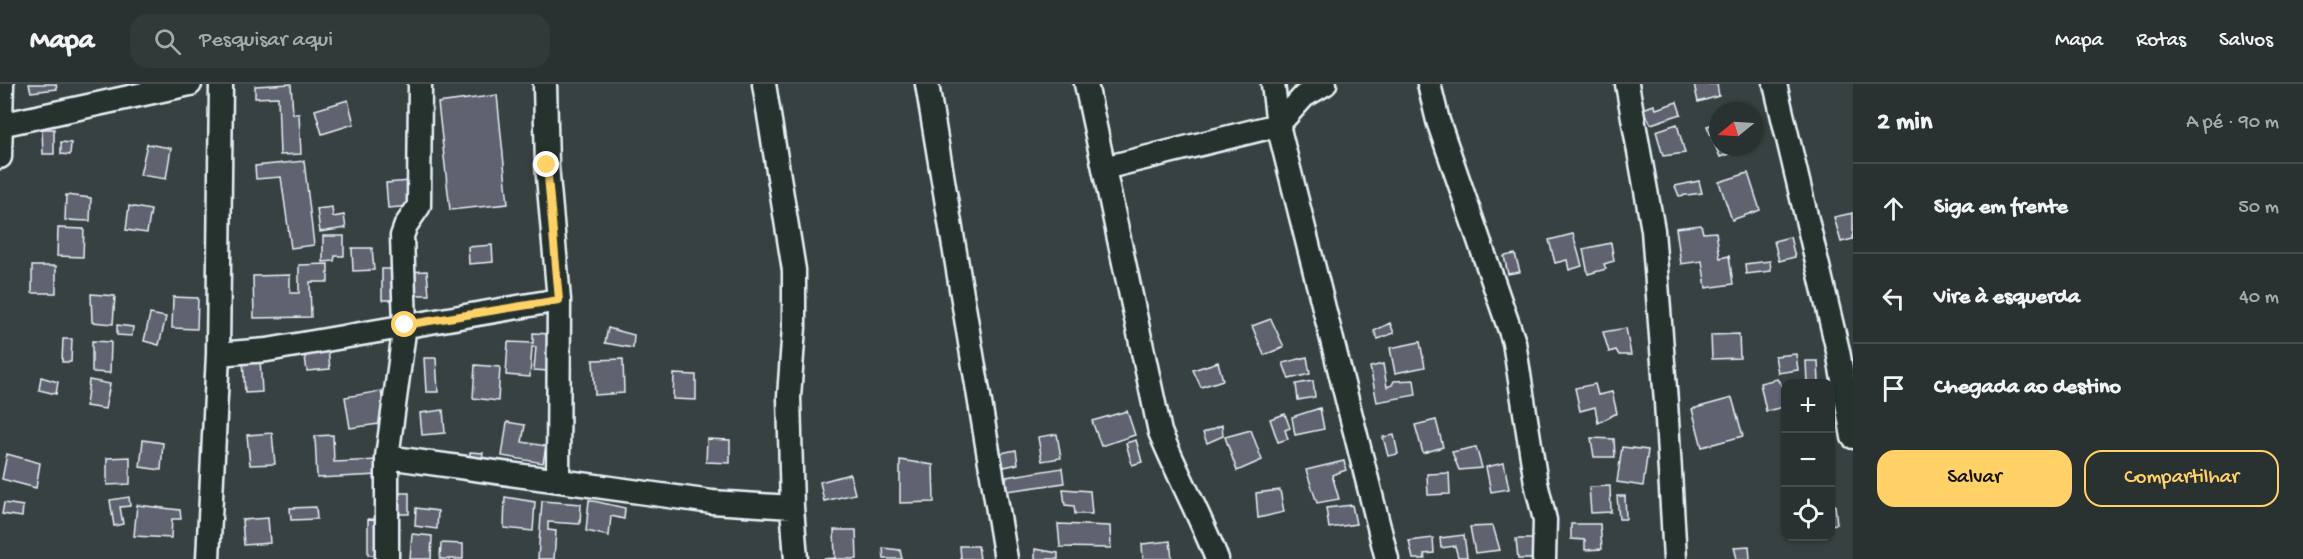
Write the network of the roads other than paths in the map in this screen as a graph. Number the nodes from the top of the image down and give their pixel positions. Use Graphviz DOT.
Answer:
graph roads {
  1 [pos="2,84"];
  2 [pos="190,84"];
  3 [pos="221,84"];
  4 [pos="420,84"];
  5 [pos="545,84"];
  6 [pos="764,84"];
  7 [pos="927,84"];
  8 [pos="1086,84"];
  9 [pos="1273,84"];
  10 [pos="1325,84"];
  11 [pos="1429,84"];
  12 [pos="1627,84"];
  13 [pos="1775,84"];
  14 [pos="1,125"];
  15 [pos="1278,125"];
  16 [pos="0,157"];
  17 [pos="1104,168"];
  18 [pos="559,300"];
  19 [pos="405,325"];
  20 [pos="218,354"];
  21 [pos="1853,437"];
  22 [pos="387,457"];
  23 [pos="558,480"];
  24 [pos="792,507"];
  25 [pos="208,559"];
  26 [pos="387,559"];
  27 [pos="796,559"];
  28 [pos="1006,559"];
  29 [pos="1217,559"];
  30 [pos="1387,559"];
  31 [pos="1544,559"];
  32 [pos="1675,559"];
  1 -- 14 [label="street"];
  2 -- 14 [label="street"];
  3 -- 20 [label="street"];
  4 -- 19 [label="street"];
  5 -- 18 [label="street"];
  6 -- 24 [label="street"];
  7 -- 28 [label="street"];
  8 -- 17 [label="street"];
  9 -- 15 [label="street"];
  10 -- 15 [label="street"];
  11 -- 31 [label="street"];
  12 -- 32 [label="street"];
  13 -- 21 [label="street"];
  14 -- 16 [label="street"];
  15 -- 17 [label="street"];
  15 -- 30 [label="street"];
  17 -- 29 [label="street"];
  18 -- 19 [label="street"];
  18 -- 23 [label="street"];
  19 -- 20 [label="street"];
  19 -- 22 [label="street"];
  20 -- 25 [label="street"];
  22 -- 23 [label="street"];
  22 -- 26 [label="street"];
  23 -- 24 [label="street"];
  24 -- 27 [label="street"];
}
